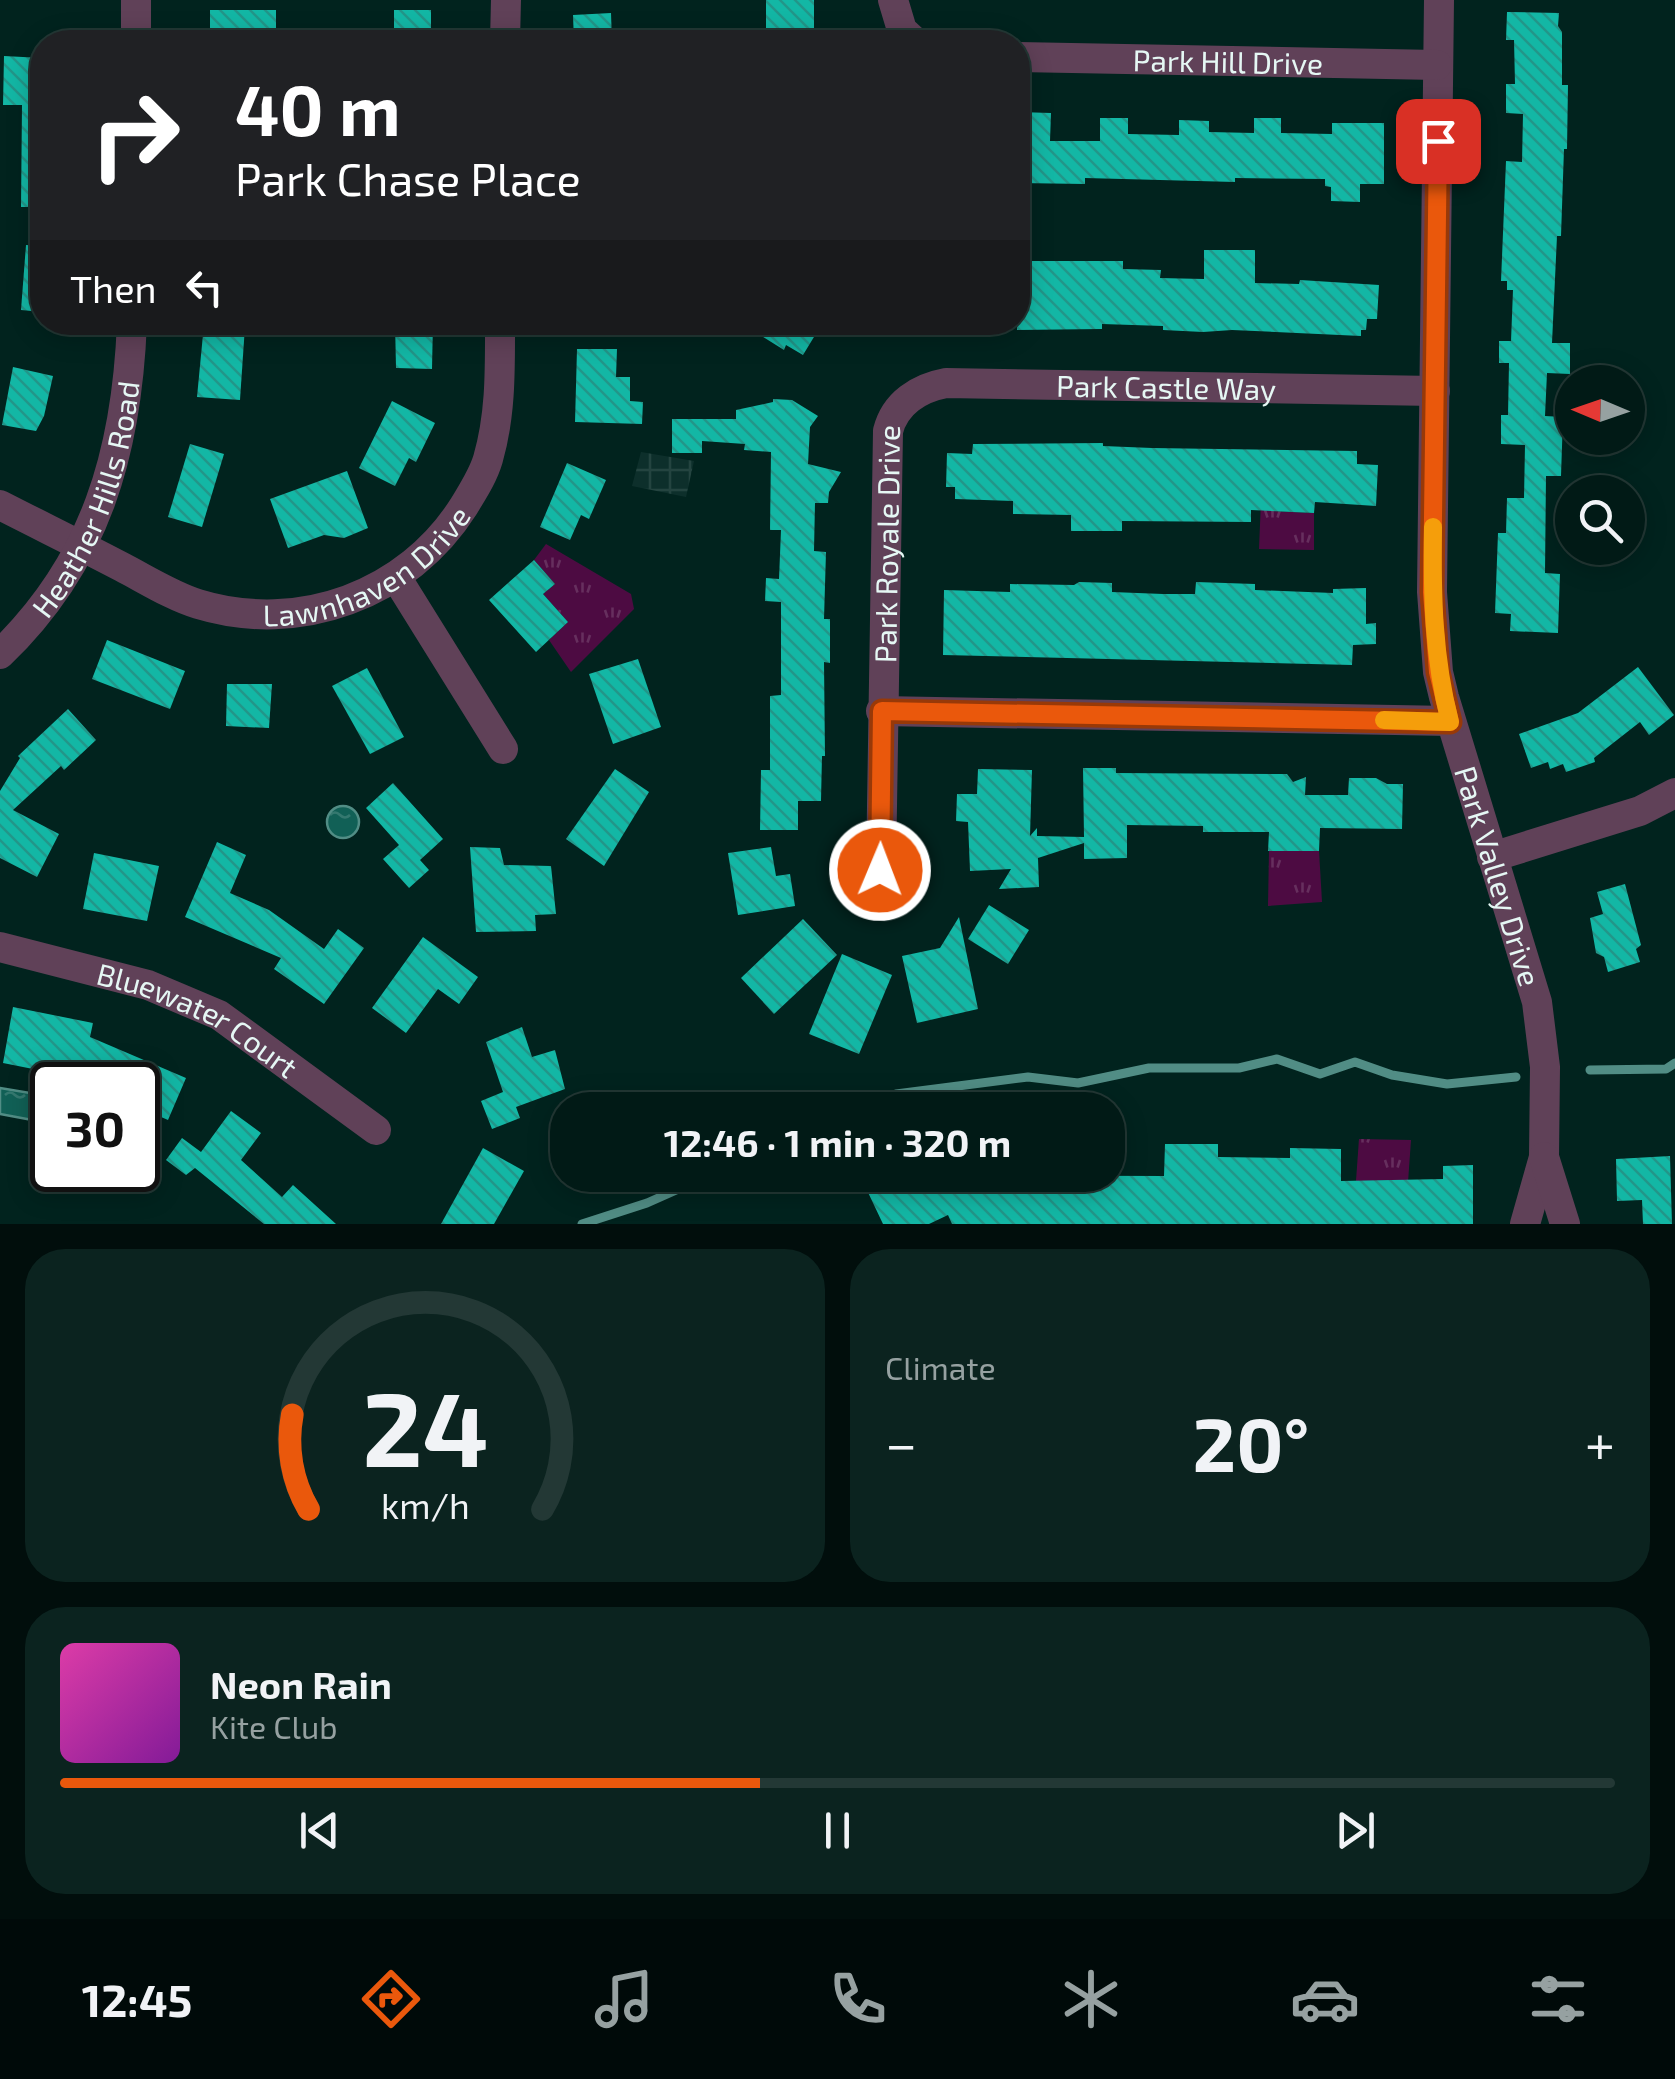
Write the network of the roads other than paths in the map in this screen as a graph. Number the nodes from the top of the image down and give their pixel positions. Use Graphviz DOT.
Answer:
graph roads {
  1 [pos="136,0"];
  2 [pos="506,0"];
  3 [pos="893,0"];
  4 [pos="1439,0"];
  5 [pos="136,30"];
  6 [pos="505,30"];
  7 [pos="902,30"];
  8 [pos="1030,58"];
  9 [pos="1437,65"];
  10 [pos="131,335"];
  11 [pos="500,335"];
  12 [pos="1435,392"];
  13 [pos="904,403"];
  14 [pos="0,505"];
  15 [pos="81,546"];
  16 [pos="396,577"];
  17 [pos="0,654"];
  18 [pos="882,711"];
  19 [pos="1450,722"];
  20 [pos="503,749"];
  21 [pos="1675,793"];
  22 [pos="1492,857"];
  23 [pos="880,870"];
  24 [pos="0,947"];
  25 [pos="376,1130"];
  26 [pos="1544,1157"];
  27 [pos="1525,1224"];
  28 [pos="1564,1224"];
  1 -- 5 [label="street"];
  2 -- 6 [label="street"];
  3 -- 7 [label="street"];
  4 -- 9 [label="street, Park Valley Drive"];
  8 -- 9 [label="street, Park Hill Drive"];
  9 -- 12 [label="street, Park Valley Drive"];
  10 -- 15 [label="street, Heather Hills Road"];
  11 -- 16 [label="street, Lawnhaven Drive"];
  12 -- 13 [label="street, Park Castle Way"];
  12 -- 19 [label="street, Park Valley Drive"];
  13 -- 18 [label="street, Park Royale Drive"];
  14 -- 15 [label="street, Lawnhaven Drive"];
  15 -- 16 [label="street, Lawnhaven Drive"];
  15 -- 17 [label="street, Heather Hills Road"];
  16 -- 20 [label="street"];
  18 -- 19 [label="street"];
  18 -- 23 [label="street, Park Royale Drive"];
  19 -- 22 [label="street, Park Valley Drive"];
  21 -- 22 [label="street"];
  22 -- 26 [label="street, Park Valley Drive"];
  24 -- 25 [label="street, Bluewater Court"];
  26 -- 27 [label="street, Park Valley Drive"];
  26 -- 28 [label="street, Park Valley Drive"];
}
